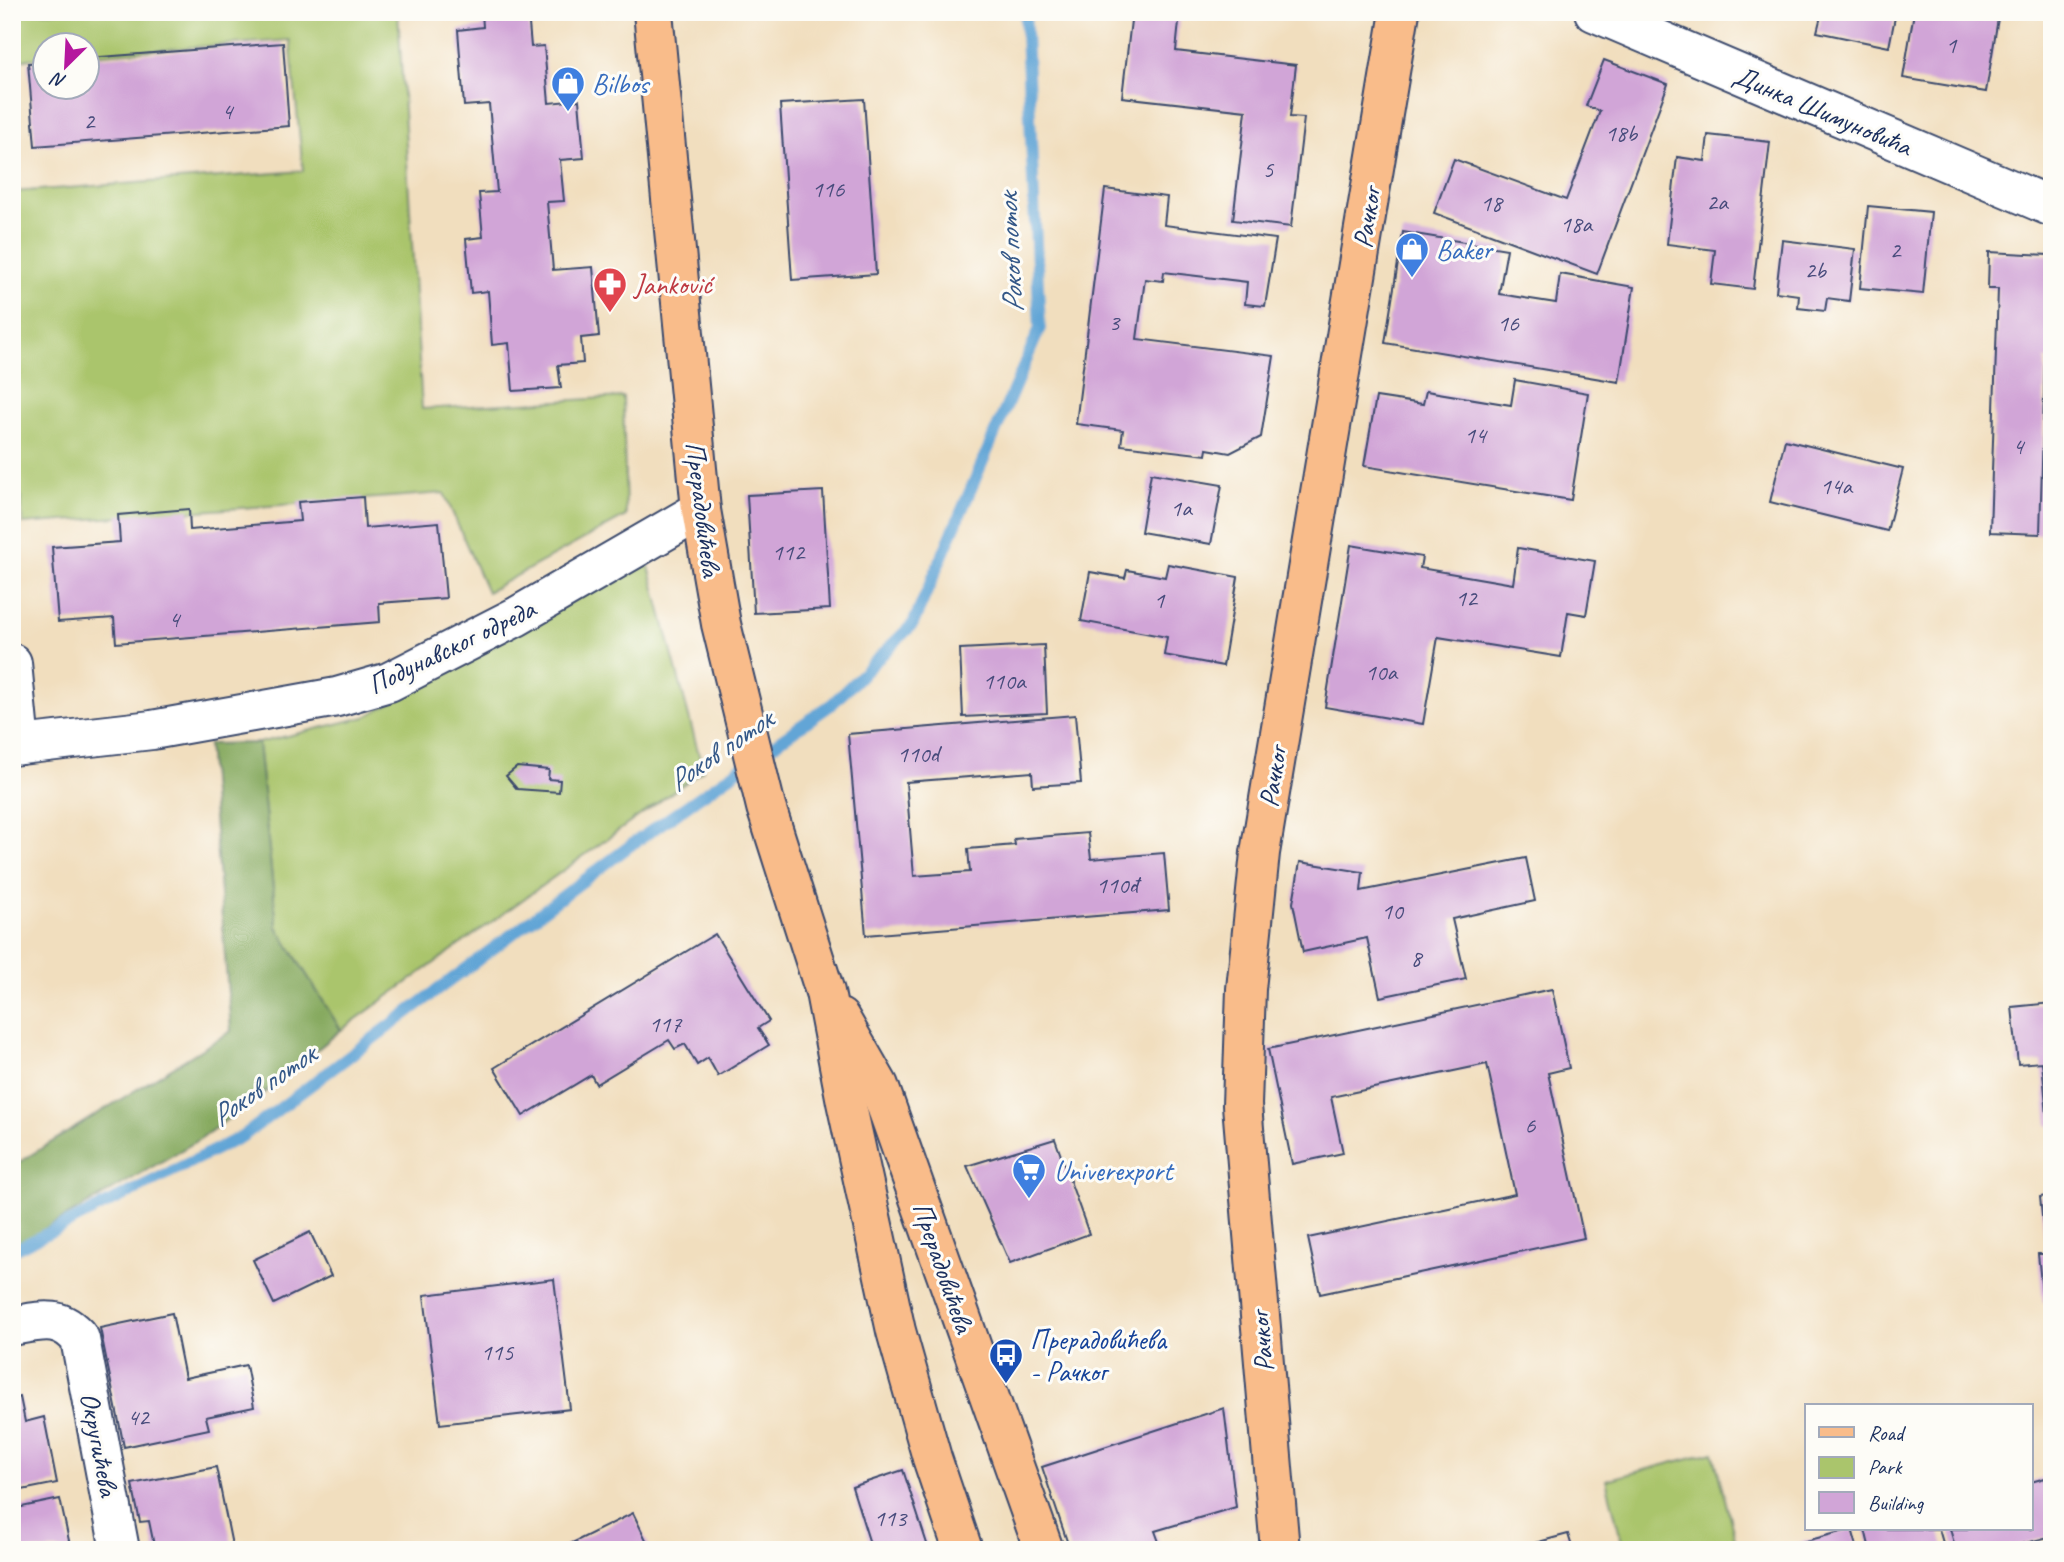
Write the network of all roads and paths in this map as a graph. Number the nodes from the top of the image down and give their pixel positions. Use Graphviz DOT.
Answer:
graph roads {
  1 [pos="653,12"];
  2 [pos="1400,12"];
  3 [pos="1594,12"];
  4 [pos="2052,207"];
  5 [pos="701,510"];
  6 [pos="12,663"];
  7 [pos="16,745"];
  8 [pos="825,992"];
  9 [pos="12,1326"];
  10 [pos="121,1550"];
  11 [pos="963,1550"];
  12 [pos="1044,1550"];
  13 [pos="1280,1550"];
  1 -- 5 [label="main road, Прерадовићева"];
  2 -- 13 [label="main road, Рачког"];
  3 -- 4 [label="street, Динка Шимуновића"];
  5 -- 7 [label="street, Подунавског одреда"];
  5 -- 8 [label="main road, Прерадовићева"];
  6 -- 7 [label="street"];
  8 -- 11 [label="main road, Прерадовићева"];
  8 -- 12 [label="main road, Прерадовићева"];
  9 -- 10 [label="street, Округићева"];
}
